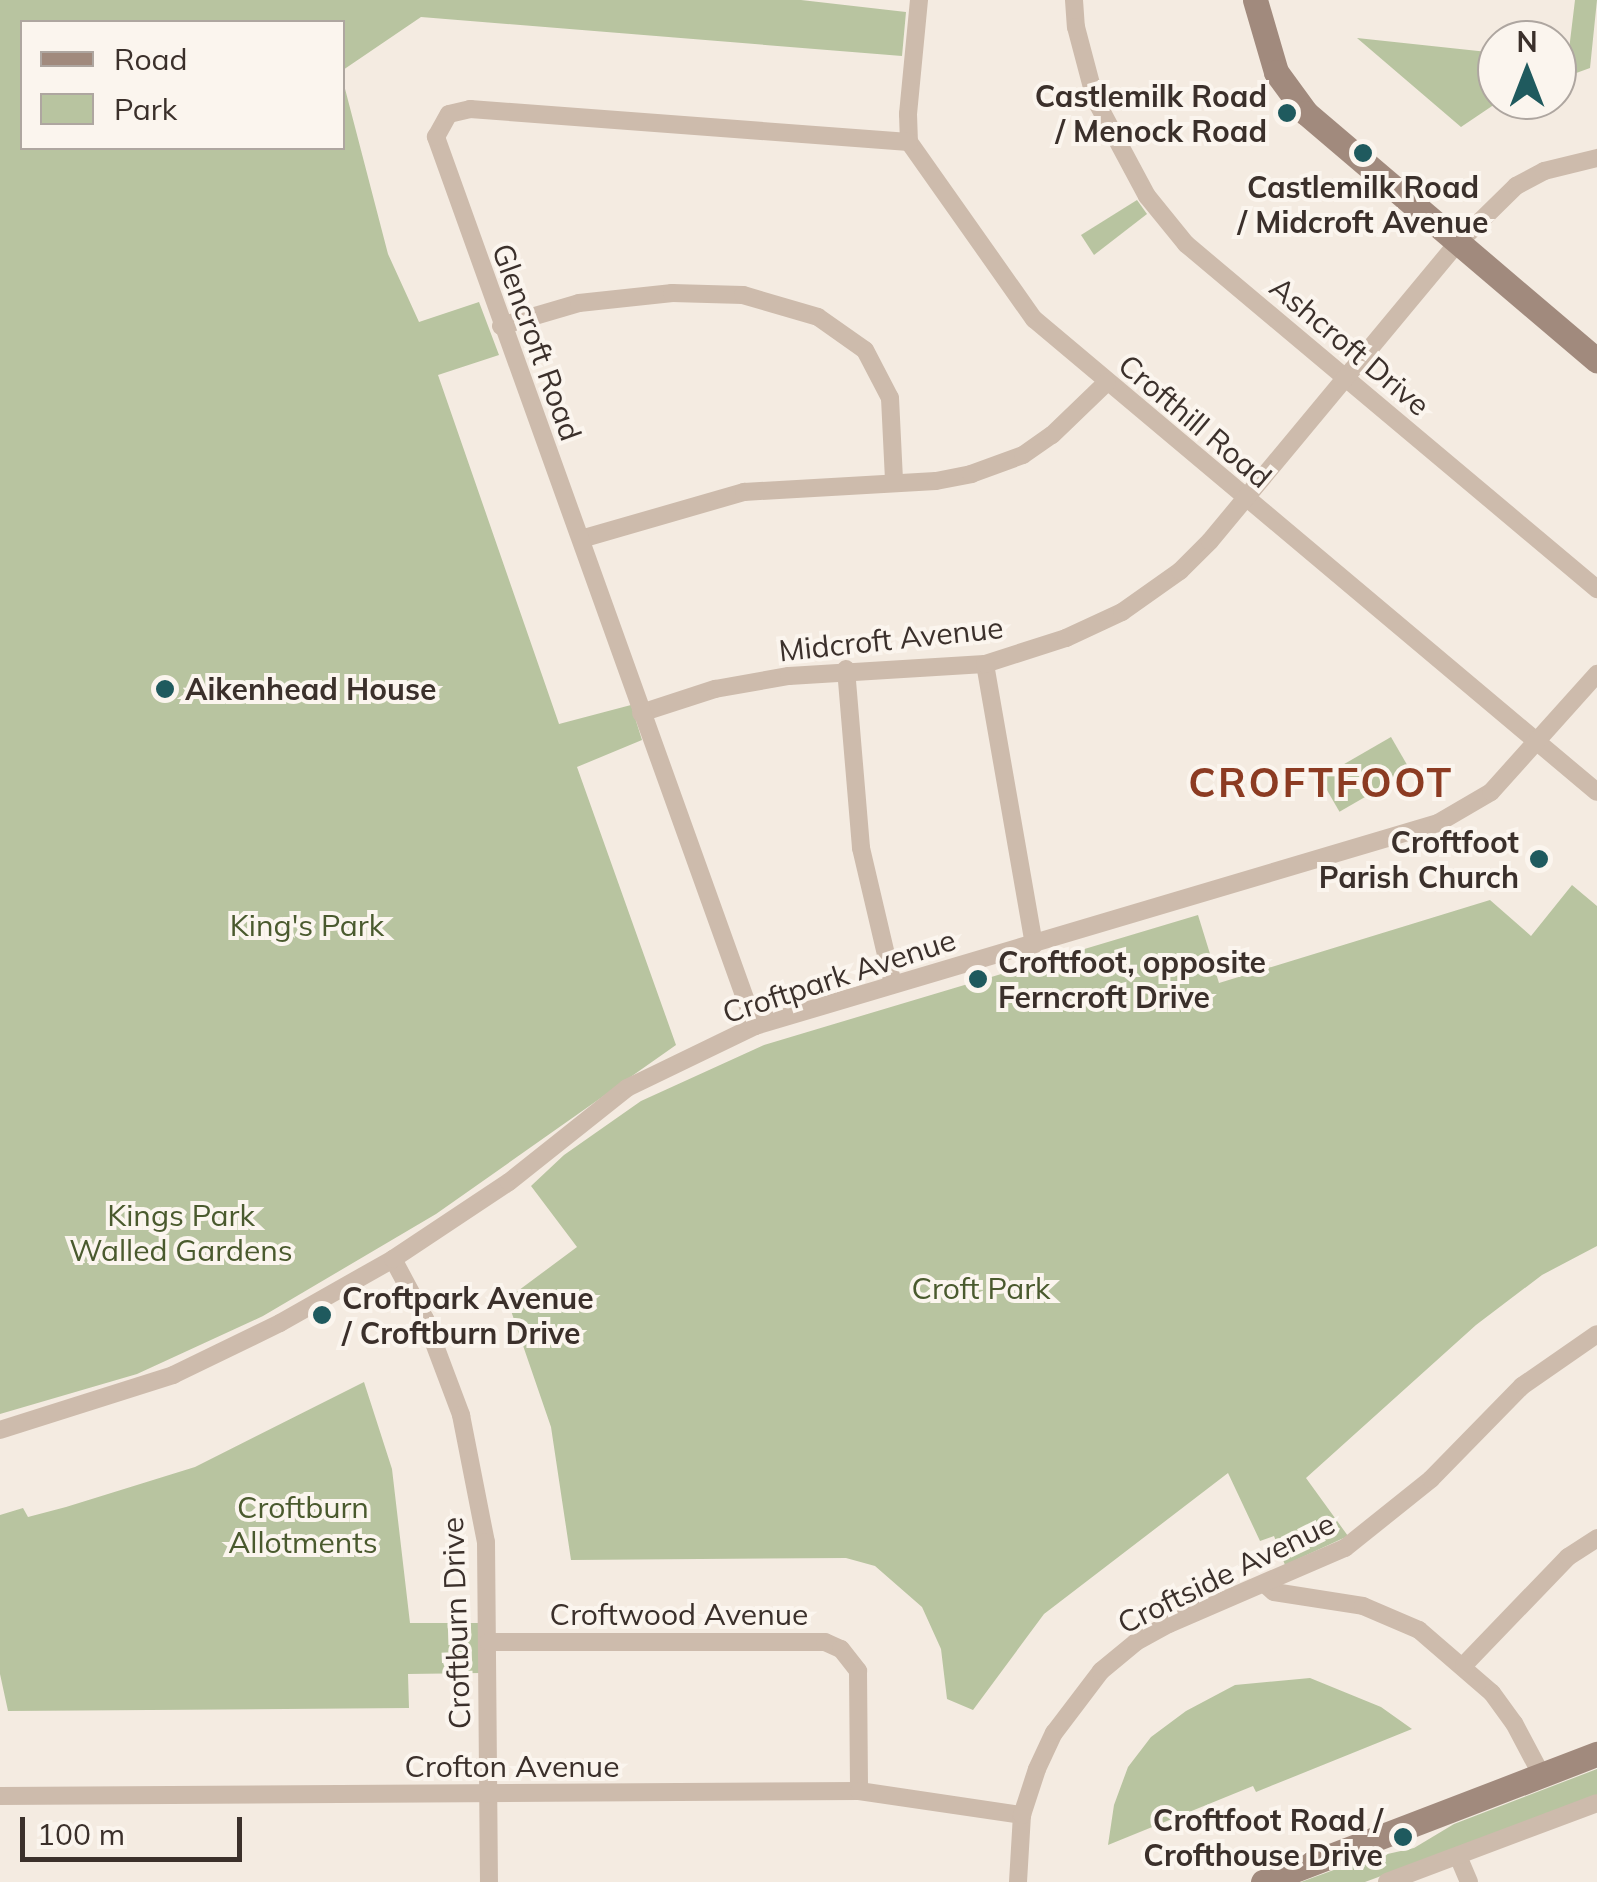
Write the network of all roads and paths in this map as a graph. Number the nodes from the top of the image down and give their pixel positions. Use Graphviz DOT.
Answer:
graph roads {
  1 [pos="919,0"];
  2 [pos="1074,0"];
  3 [pos="1255,0"];
  4 [pos="910,142"];
  5 [pos="1597,158"];
  6 [pos="1457,244"];
  7 [pos="501,326"];
  8 [pos="1597,361"];
  9 [pos="1348,379"];
  10 [pos="1107,382"];
  11 [pos="894,482"];
  12 [pos="1246,500"];
  13 [pos="581,539"];
  14 [pos="1597,588"];
  15 [pos="985,664"];
  16 [pos="846,669"];
  17 [pos="1597,674"];
  18 [pos="642,713"];
  19 [pos="1538,744"];
  20 [pos="1597,792"];
  21 [pos="1034,946"];
  22 [pos="892,984"];
  23 [pos="756,1026"];
  24 [pos="393,1259"];
  25 [pos="1597,1334"];
  26 [pos="0,1430"];
  27 [pos="1597,1538"];
  28 [pos="1266,1586"];
  29 [pos="488,1642"];
  30 [pos="1464,1665"];
  31 [pos="1597,1754"];
  32 [pos="1541,1774"];
  33 [pos="859,1791"];
  34 [pos="489,1794"];
  35 [pos="0,1796"];
  36 [pos="1597,1803"];
  37 [pos="1022,1815"];
  38 [pos="1458,1856"];
  39 [pos="489,1882"];
  40 [pos="1018,1882"];
  41 [pos="1263,1882"];
  42 [pos="1387,1882"];
  43 [pos="1469,1882"];
  1 -- 4 [label="street"];
  2 -- 9 [label="street, Ashcroft Drive"];
  3 -- 6 [label="street"];
  4 -- 7 [label="street, Glencroft Road"];
  4 -- 10 [label="street, Crofthill Road"];
  5 -- 6 [label="street, Midcroft Avenue"];
  6 -- 8 [label="street"];
  6 -- 9 [label="street, Midcroft Avenue"];
  7 -- 11 [label="street"];
  7 -- 13 [label="street, Glencroft Road"];
  9 -- 12 [label="street, Midcroft Avenue"];
  9 -- 14 [label="street, Ashcroft Drive"];
  10 -- 11 [label="street"];
  10 -- 12 [label="street, Crofthill Road"];
  11 -- 13 [label="street"];
  12 -- 15 [label="street, Midcroft Avenue"];
  12 -- 19 [label="street, Crofthill Road"];
  13 -- 18 [label="street, Glencroft Road"];
  15 -- 16 [label="street, Midcroft Avenue"];
  15 -- 21 [label="street"];
  16 -- 18 [label="street, Midcroft Avenue"];
  16 -- 22 [label="street"];
  17 -- 19 [label="street, Croftpark Avenue"];
  18 -- 23 [label="street, Glencroft Road"];
  19 -- 20 [label="street, Crofthill Road"];
  19 -- 21 [label="street, Croftpark Avenue"];
  21 -- 22 [label="street, Croftpark Avenue"];
  22 -- 23 [label="street, Croftpark Avenue"];
  23 -- 24 [label="street, Croftpark Avenue"];
  24 -- 26 [label="street, Croftpark Avenue"];
  24 -- 29 [label="street, Croftburn Drive"];
  25 -- 28 [label="street, Croftside Avenue"];
  27 -- 30 [label="street"];
  28 -- 30 [label="street"];
  28 -- 37 [label="street, Croftside Avenue"];
  29 -- 33 [label="street, Croftwood Avenue"];
  29 -- 34 [label="street, Croftburn Drive"];
  30 -- 32 [label="street"];
  31 -- 32 [label="street"];
  32 -- 41 [label="street"];
  33 -- 34 [label="street, Crofton Avenue"];
  33 -- 37 [label="street, Crofton Avenue"];
  34 -- 35 [label="street, Crofton Avenue"];
  34 -- 39 [label="street, Croftburn Drive"];
  36 -- 38 [label="street"];
  37 -- 40 [label="street, Croftside Avenue"];
  38 -- 42 [label="street"];
  38 -- 43 [label="street"];
}
